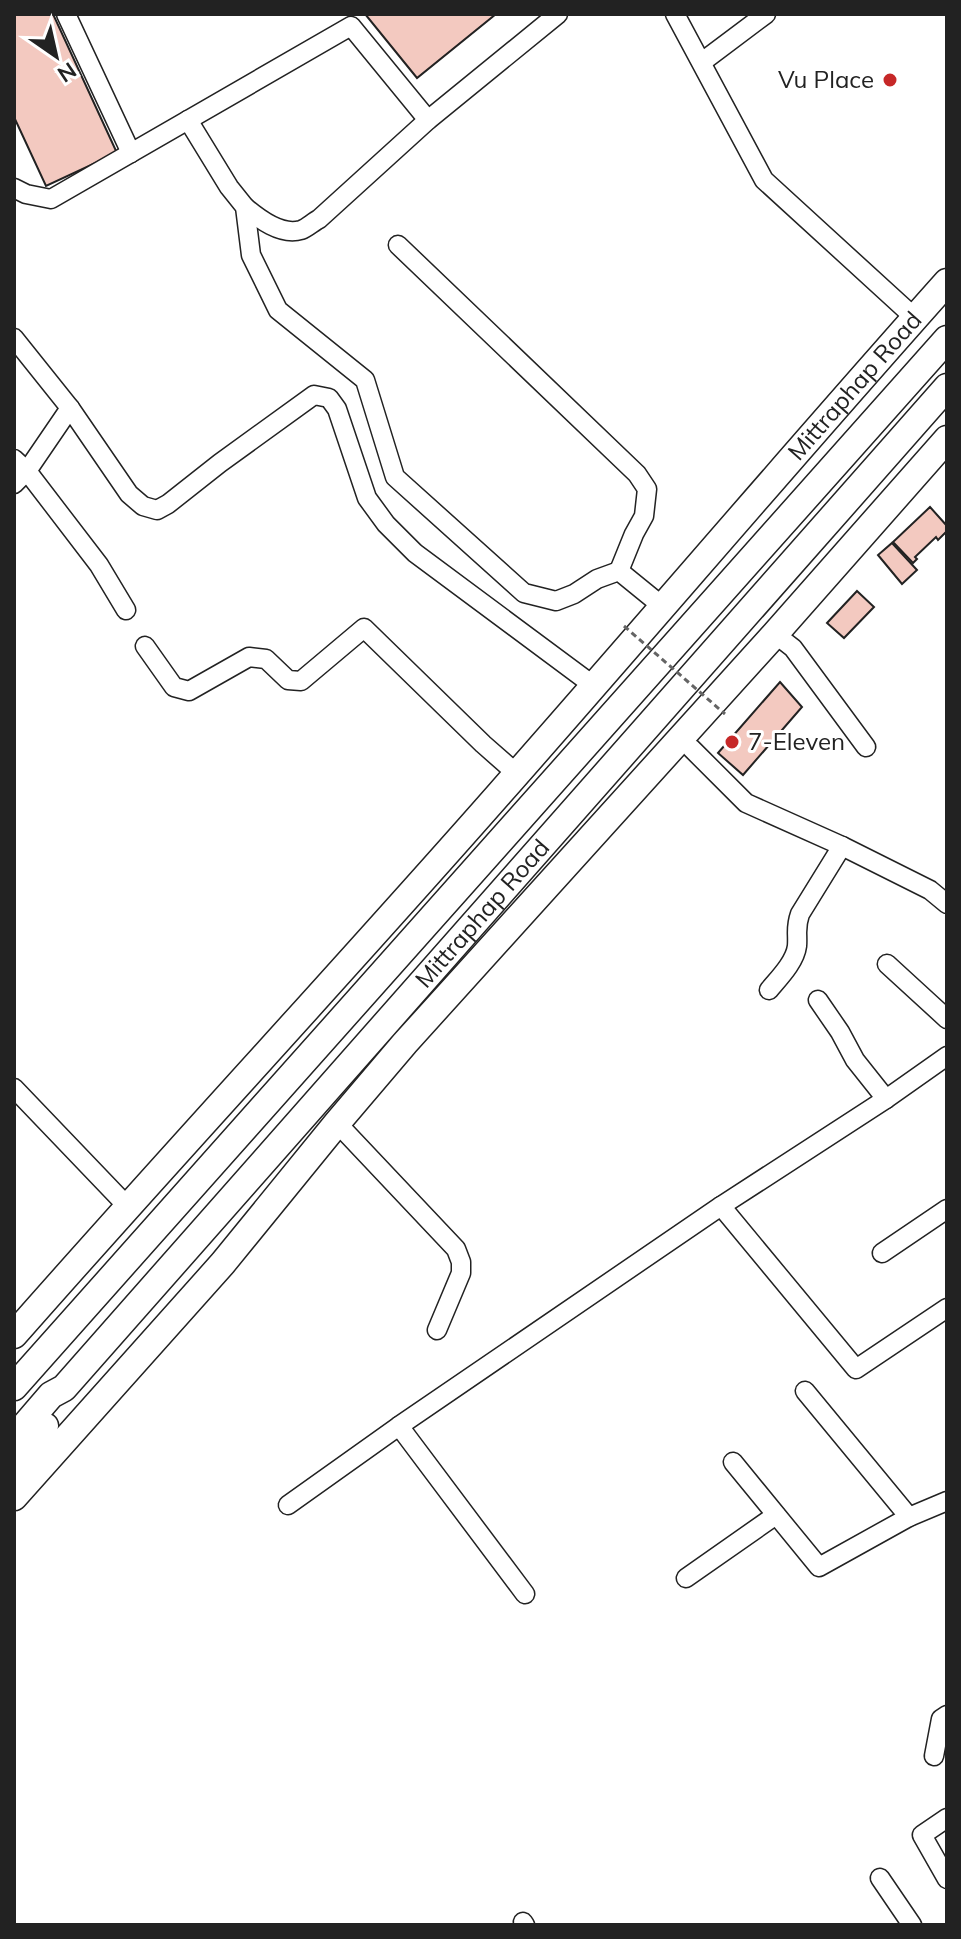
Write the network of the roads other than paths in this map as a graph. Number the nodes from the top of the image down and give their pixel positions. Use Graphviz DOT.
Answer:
graph roads {
  1 [pos="66,14"];
  2 [pos="675,14"];
  3 [pos="766,14"];
  4 [pos="549,17"];
  5 [pos="347,20"];
  6 [pos="702,62"];
  7 [pos="188,120"];
  8 [pos="428,120"];
  9 [pos="131,153"];
  10 [pos="14,188"];
  11 [pos="245,207"];
  12 [pos="398,245"];
  13 [pos="947,282"];
  14 [pos="915,318"];
  15 [pos="14,338"];
  16 [pos="947,339"];
  17 [pos="947,387"];
  18 [pos="70,408"];
  19 [pos="947,439"];
  20 [pos="18,471"];
  21 [pos="619,571"];
  22 [pos="662,606"];
  23 [pos="126,610"];
  24 [pos="775,634"];
  25 [pos="145,646"];
  26 [pos="594,686"];
  27 [pos="866,747"];
  28 [pos="691,748"];
  29 [pos="517,774"];
  30 [pos="481,814"];
  31 [pos="842,846"];
  32 [pos="559,872"];
  33 [pos="947,904"];
  34 [pos="414,936"];
  35 [pos="440,962"];
  36 [pos="887,964"];
  37 [pos="769,990"];
  38 [pos="818,1000"];
  39 [pos="947,1019"];
  40 [pos="947,1056"];
  41 [pos="14,1088"];
  42 [pos="886,1099"];
  43 [pos="337,1123"];
  44 [pos="127,1206"];
  45 [pos="721,1206"];
  46 [pos="947,1209"];
  47 [pos="882,1253"];
  48 [pos="947,1308"];
  49 [pos="437,1330"];
  50 [pos="14,1335"];
  51 [pos="14,1387"];
  52 [pos="64,1388"];
  53 [pos="805,1391"];
  54 [pos="399,1426"];
  55 [pos="14,1438"];
  56 [pos="733,1462"];
  57 [pos="14,1464"];
  58 [pos="14,1497"];
  59 [pos="947,1501"];
  60 [pos="288,1505"];
  61 [pos="776,1515"];
  62 [pos="909,1517"];
  63 [pos="686,1578"];
  64 [pos="525,1594"];
  65 [pos="947,1715"];
  66 [pos="934,1756"];
  67 [pos="947,1818"];
  68 [pos="880,1878"];
  69 [pos="947,1879"];
  70 [pos="912,1925"];
  1 -- 9 [label="street"];
  2 -- 6 [label="street"];
  3 -- 6 [label="street"];
  4 -- 8 [label="street"];
  5 -- 7 [label="street"];
  5 -- 8 [label="street"];
  6 -- 14 [label="street"];
  7 -- 9 [label="street"];
  7 -- 11 [label="street"];
  8 -- 11 [label="street"];
  9 -- 10 [label="street"];
  11 -- 21 [label="street"];
  12 -- 21 [label="street"];
  13 -- 14 [label="highway, Mittraphap Road"];
  14 -- 22 [label="highway, Mittraphap Road"];
  15 -- 18 [label="street"];
  16 -- 34 [label="highway, Mittraphap Road"];
  17 -- 35 [label="highway, Mittraphap Road"];
  18 -- 20 [label="street"];
  18 -- 26 [label="street"];
  19 -- 24 [label="highway, Mittraphap Road"];
  20 -- 23 [label="street"];
  21 -- 22 [label="street"];
  22 -- 26 [label="highway, Mittraphap Road"];
  24 -- 27 [label="street"];
  24 -- 32 [label="highway, Mittraphap Road"];
  25 -- 29 [label="street"];
  26 -- 29 [label="highway, Mittraphap Road"];
  28 -- 31 [label="street"];
  29 -- 30 [label="highway, Mittraphap Road"];
  30 -- 34 [label="highway"];
  30 -- 44 [label="highway, Mittraphap Road"];
  31 -- 33 [label="street"];
  31 -- 37 [label="street"];
  32 -- 35 [label="highway"];
  32 -- 43 [label="highway, Mittraphap Road"];
  34 -- 51 [label="highway, Mittraphap Road"];
  35 -- 52 [label="highway, Mittraphap Road"];
  36 -- 39 [label="street"];
  38 -- 42 [label="street"];
  40 -- 42 [label="street"];
  41 -- 44 [label="street"];
  42 -- 45 [label="street"];
  43 -- 49 [label="street"];
  43 -- 58 [label="highway, Mittraphap Road"];
  44 -- 50 [label="highway, Mittraphap Road"];
  45 -- 48 [label="street"];
  45 -- 54 [label="street"];
  46 -- 47 [label="street"];
  52 -- 55 [label="highway, Mittraphap Road"];
  52 -- 57 [label="highway"];
  53 -- 62 [label="street"];
  54 -- 60 [label="street"];
  54 -- 64 [label="street"];
  56 -- 61 [label="street"];
  59 -- 62 [label="street"];
  61 -- 62 [label="street"];
  61 -- 63 [label="street"];
  65 -- 66 [label="street"];
  67 -- 69 [label="street"];
  68 -- 70 [label="street"];
}
